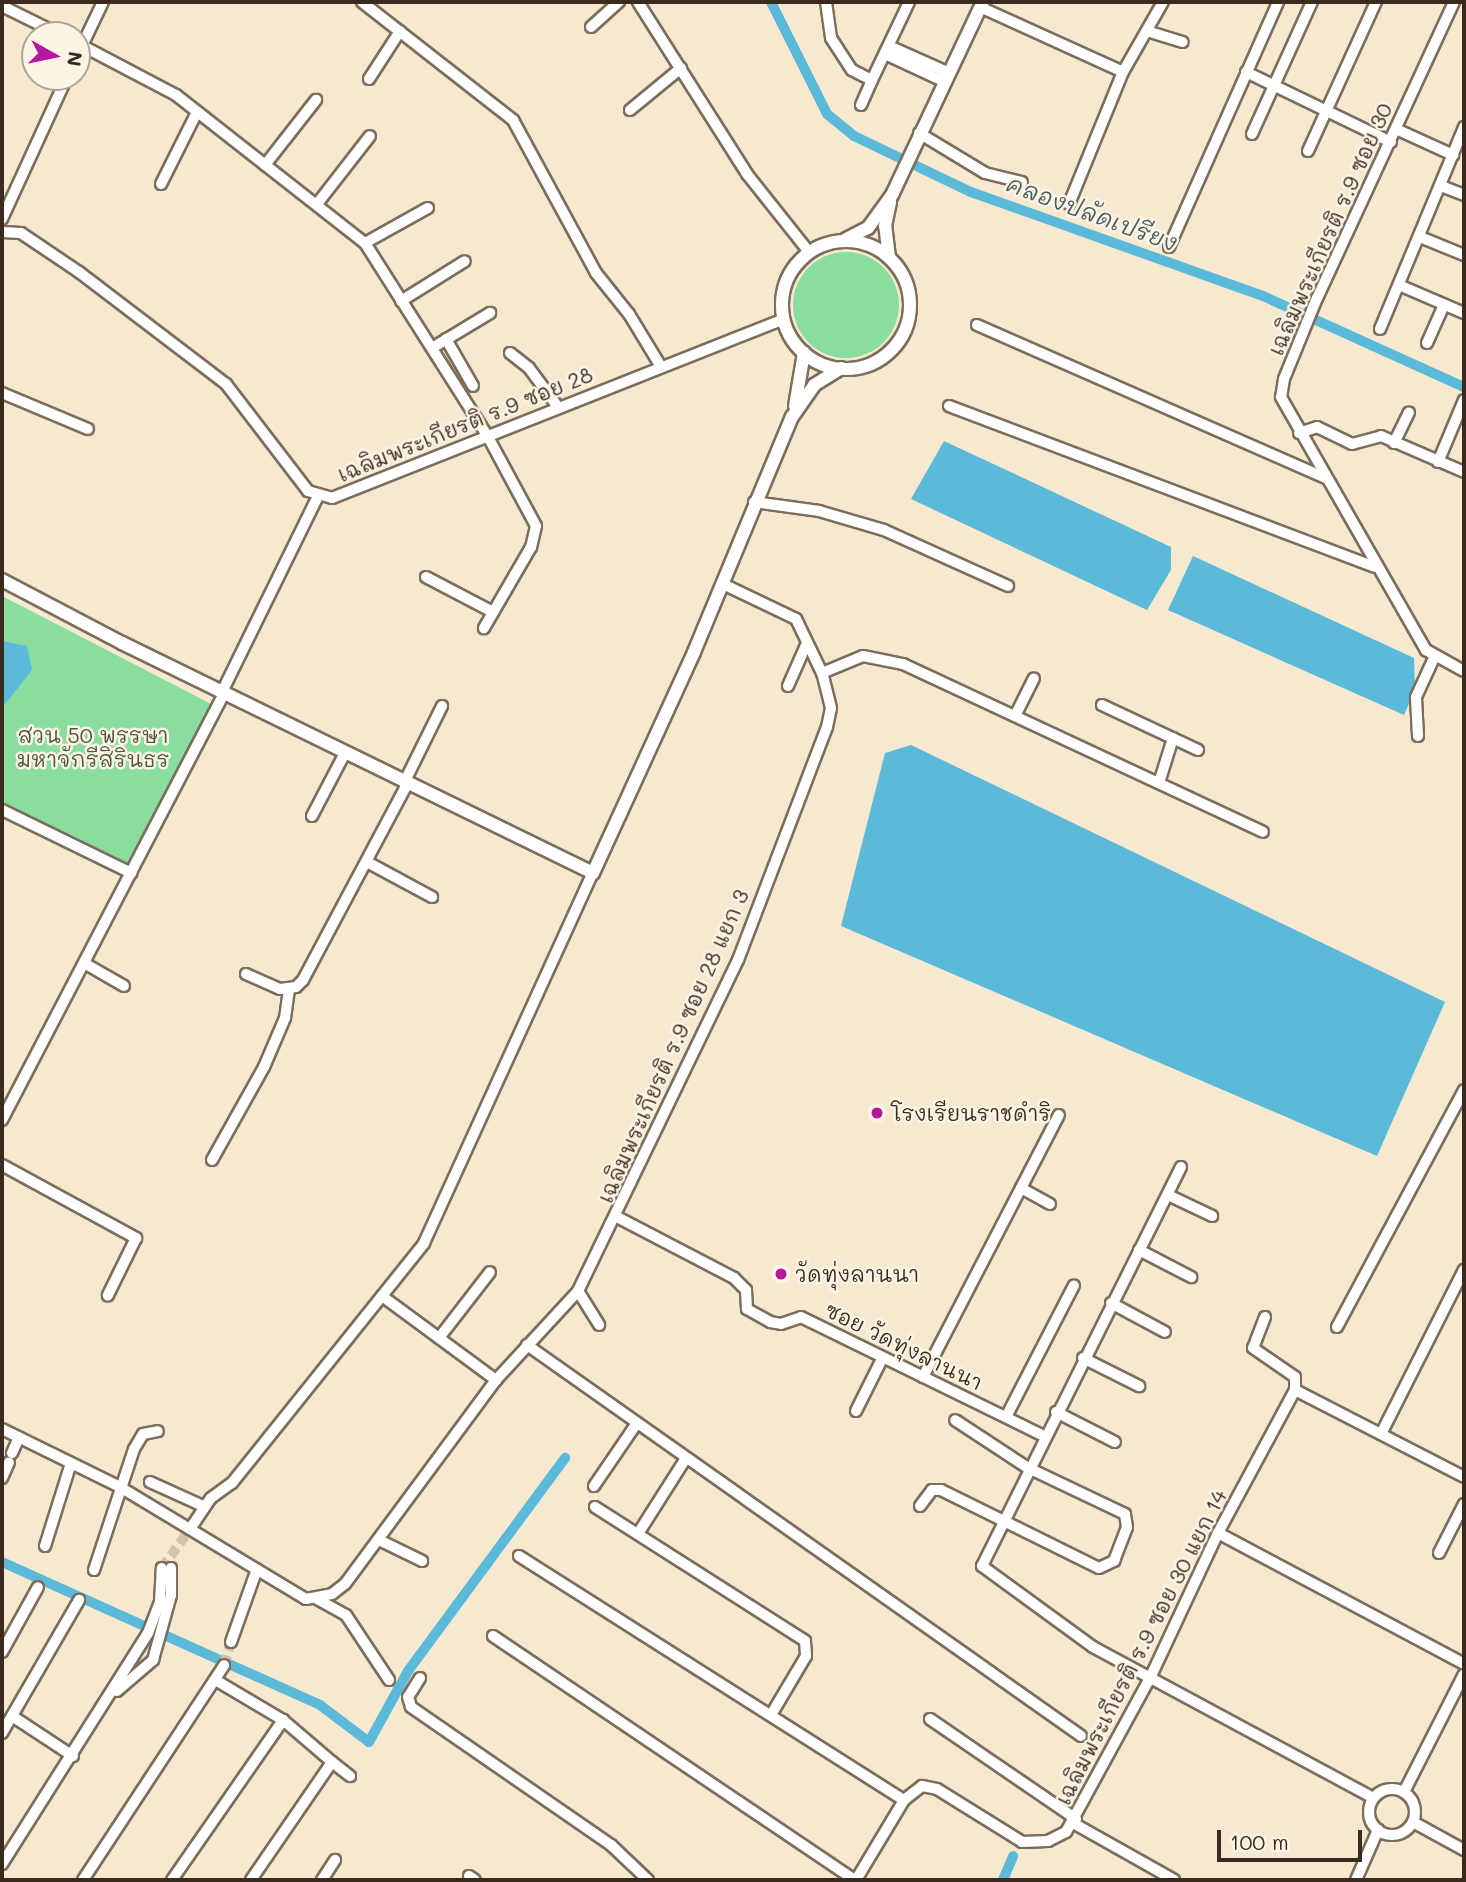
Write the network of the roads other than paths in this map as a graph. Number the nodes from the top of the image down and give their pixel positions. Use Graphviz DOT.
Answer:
graph roads {
  1 [pos="103,2"];
  2 [pos="362,2"];
  3 [pos="619,2"];
  4 [pos="652,2"];
  5 [pos="826,2"];
  6 [pos="909,2"];
  7 [pos="1163,2"];
  8 [pos="1278,2"];
  9 [pos="1312,2"];
  10 [pos="1376,2"];
  11 [pos="1454,2"];
  12 [pos="981,4"];
  13 [pos="641,5"];
  14 [pos="2,6"];
  15 [pos="33,21"];
  16 [pos="91,23"];
  17 [pos="591,27"];
  18 [pos="400,32"];
  19 [pos="1150,32"];
  20 [pos="1182,42"];
  21 [pos="91,50"];
  22 [pos="887,50"];
  23 [pos="681,68"];
  24 [pos="1123,72"];
  25 [pos="1246,72"];
  26 [pos="945,77"];
  27 [pos="369,79"];
  28 [pos="872,80"];
  29 [pos="1274,87"];
  30 [pos="61,91"];
  31 [pos="316,100"];
  32 [pos="861,105"];
  33 [pos="630,110"];
  34 [pos="1326,110"];
  35 [pos="197,112"];
  36 [pos="1396,129"];
  37 [pos="1463,132"];
  38 [pos="1252,134"];
  39 [pos="370,136"];
  40 [pos="917,139"];
  41 [pos="1391,142"];
  42 [pos="1308,151"];
  43 [pos="1453,155"];
  44 [pos="265,165"];
  45 [pos="1023,182"];
  46 [pos="161,184"];
  47 [pos="1441,186"];
  48 [pos="892,195"];
  49 [pos="1464,195"];
  50 [pos="317,204"];
  51 [pos="1069,204"];
  52 [pos="428,208"];
  53 [pos="2,219"];
  54 [pos="2,232"];
  55 [pos="1420,237"];
  56 [pos="841,241"];
  57 [pos="365,243"];
  58 [pos="1169,247"];
  59 [pos="809,252"];
  60 [pos="1464,255"];
  61 [pos="889,257"];
  62 [pos="464,261"];
  63 [pos="1399,285"];
  64 [pos="401,301"];
  65 [pos="1444,305"];
  66 [pos="490,313"];
  67 [pos="1464,313"];
  68 [pos="784,319"];
  69 [pos="978,325"];
  70 [pos="1380,329"];
  71 [pos="446,339"];
  72 [pos="1427,343"];
  73 [pos="432,348"];
  74 [pos="510,353"];
  75 [pos="804,353"];
  76 [pos="660,365"];
  77 [pos="841,368"];
  78 [pos="473,386"];
  79 [pos="2,393"];
  80 [pos="1464,400"];
  81 [pos="949,406"];
  82 [pos="558,407"];
  83 [pos="1409,412"];
  84 [pos="792,417"];
  85 [pos="88,429"];
  86 [pos="1299,433"];
  87 [pos="487,436"];
  88 [pos="1394,443"];
  89 [pos="1438,462"];
  90 [pos="1464,472"];
  91 [pos="1325,478"];
  92 [pos="318,496"];
  93 [pos="754,502"];
  94 [pos="1375,568"];
  95 [pos="426,577"];
  96 [pos="2,580"];
  97 [pos="723,584"];
  98 [pos="1008,586"];
  99 [pos="493,612"];
  100 [pos="484,628"];
  101 [pos="807,643"];
  102 [pos="1434,658"];
  103 [pos="1464,671"];
  104 [pos="822,673"];
  105 [pos="1034,678"];
  106 [pos="788,686"];
  107 [pos="223,692"];
  108 [pos="1102,705"];
  109 [pos="442,706"];
  110 [pos="1015,716"];
  111 [pos="1418,736"];
  112 [pos="1173,738"];
  113 [pos="1198,750"];
  114 [pos="345,753"];
  115 [pos="405,783"];
  116 [pos="1159,783"];
  117 [pos="2,810"];
  118 [pos="312,816"];
  119 [pos="1263,832"];
  120 [pos="367,862"];
  121 [pos="131,873"];
  122 [pos="593,873"];
  123 [pos="432,897"];
  124 [pos="84,963"];
  125 [pos="246,974"];
  126 [pos="124,986"];
  127 [pos="289,989"];
  128 [pos="1464,1090"];
  129 [pos="1059,1115"];
  130 [pos="2,1120"];
  131 [pos="212,1160"];
  132 [pos="2,1165"];
  133 [pos="1181,1167"];
  134 [pos="1021,1188"];
  135 [pos="1168,1195"];
  136 [pos="1051,1204"];
  137 [pos="1212,1216"];
  138 [pos="617,1217"];
  139 [pos="1139,1250"];
  140 [pos="1464,1270"];
  141 [pos="490,1272"];
  142 [pos="1191,1278"];
  143 [pos="1074,1285"];
  144 [pos="578,1291"];
  145 [pos="108,1295"];
  146 [pos="382,1296"];
  147 [pos="1111,1304"];
  148 [pos="1265,1317"];
  149 [pos="599,1325"];
  150 [pos="1337,1327"];
  151 [pos="1165,1332"];
  152 [pos="439,1338"];
  153 [pos="527,1345"];
  154 [pos="883,1357"];
  155 [pos="1083,1358"];
  156 [pos="923,1377"];
  157 [pos="496,1380"];
  158 [pos="1139,1386"];
  159 [pos="1295,1390"];
  160 [pos="856,1410"];
  161 [pos="1056,1412"];
  162 [pos="1006,1417"];
  163 [pos="955,1420"];
  164 [pos="637,1423"];
  165 [pos="2,1431"];
  166 [pos="158,1431"];
  167 [pos="1381,1434"];
  168 [pos="1044,1436"];
  169 [pos="19,1437"];
  170 [pos="1115,1442"];
  171 [pos="686,1458"];
  172 [pos="71,1463"];
  173 [pos="1028,1468"];
  174 [pos="1464,1477"];
  175 [pos="2,1478"];
  176 [pos="150,1482"];
  177 [pos="594,1486"];
  178 [pos="120,1487"];
  179 [pos="1464,1504"];
  180 [pos="920,1506"];
  181 [pos="205,1507"];
  182 [pos="595,1507"];
  183 [pos="1002,1519"];
  184 [pos="190,1529"];
  185 [pos="641,1529"];
  186 [pos="1218,1534"];
  187 [pos="379,1540"];
  188 [pos="45,1546"];
  189 [pos="1439,1553"];
  190 [pos="519,1556"];
  191 [pos="422,1561"];
  192 [pos="167,1568"];
  193 [pos="257,1569"];
  194 [pos="94,1570"];
  195 [pos="38,1587"];
  196 [pos="317,1599"];
  197 [pos="79,1600"];
  198 [pos="153,1635"];
  199 [pos="494,1636"];
  200 [pos="5,1640"];
  201 [pos="231,1643"];
  202 [pos="2,1652"];
  203 [pos="1464,1664"];
  204 [pos="224,1665"];
  205 [pos="1464,1674"];
  206 [pos="420,1678"];
  207 [pos="1150,1678"];
  208 [pos="389,1679"];
  209 [pos="217,1681"];
  210 [pos="114,1693"];
  211 [pos="771,1715"];
  212 [pos="12,1716"];
  213 [pos="930,1719"];
  214 [pos="282,1720"];
  215 [pos="2,1733"];
  216 [pos="1080,1736"];
  217 [pos="73,1756"];
  218 [pos="332,1762"];
  219 [pos="350,1776"];
  220 [pos="1404,1792"];
  221 [pos="1373,1798"];
  222 [pos="904,1800"];
  223 [pos="1074,1821"];
  224 [pos="1413,1822"];
  225 [pos="1378,1830"];
  226 [pos="1464,1850"];
  227 [pos="335,1860"];
  228 [pos="2,1864"];
  229 [pos="83,1880"];
  230 [pos="172,1880"];
  231 [pos="251,1880"];
  232 [pos="322,1880"];
  233 [pos="648,1880"];
  234 [pos="855,1880"];
  235 [pos="1174,1880"];
  236 [pos="1356,1880"];
  1 -- 16 [label="street"];
  2 -- 18 [label="street"];
  3 -- 17 [label="street"];
  4 -- 13 [label="street"];
  5 -- 28 [label="street"];
  6 -- 22 [label="street"];
  7 -- 19 [label="street"];
  8 -- 25 [label="street"];
  9 -- 29 [label="street"];
  10 -- 34 [label="street"];
  11 -- 36 [label="street, เฉลิมพระเกียรติ ร.9 ซอย 30"];
  12 -- 24 [label="street"];
  12 -- 26 [label="main road"];
  13 -- 23 [label="street"];
  14 -- 15 [label="street"];
  18 -- 27 [label="street"];
  18 -- 76 [label="street"];
  19 -- 20 [label="street"];
  19 -- 24 [label="street"];
  21 -- 35 [label="street"];
  22 -- 26 [label="street"];
  22 -- 28 [label="street"];
  23 -- 33 [label="street"];
  23 -- 59 [label="street"];
  24 -- 51 [label="street"];
  25 -- 29 [label="street"];
  25 -- 58 [label="street"];
  26 -- 40 [label="main road"];
  28 -- 32 [label="street"];
  29 -- 34 [label="street"];
  29 -- 38 [label="street"];
  30 -- 53 [label="street"];
  31 -- 44 [label="street"];
  34 -- 41 [label="street"];
  34 -- 42 [label="street"];
  35 -- 44 [label="street"];
  35 -- 46 [label="street"];
  36 -- 41 [label="street, เฉลิมพระเกียรติ ร.9 ซอย 30"];
  36 -- 43 [label="street"];
  37 -- 43 [label="street"];
  39 -- 50 [label="street"];
  40 -- 45 [label="street"];
  40 -- 48 [label="main road"];
  41 -- 86 [label="street, เฉลิมพระเกียรติ ร.9 ซอย 30"];
  43 -- 47 [label="street"];
  44 -- 50 [label="street"];
  47 -- 49 [label="street"];
  47 -- 55 [label="street"];
  48 -- 56 [label="main road"];
  48 -- 61 [label="main road"];
  50 -- 57 [label="street"];
  52 -- 57 [label="street"];
  54 -- 92 [label="street, เฉลิมพระเกียรติ ร.9 ซอย 28"];
  55 -- 60 [label="street"];
  55 -- 63 [label="street"];
  56 -- 59 [label="main road"];
  56 -- 61 [label="main road"];
  57 -- 64 [label="street"];
  59 -- 68 [label="main road"];
  61 -- 77 [label="main road"];
  62 -- 64 [label="street"];
  63 -- 65 [label="street"];
  63 -- 70 [label="street"];
  64 -- 73 [label="street"];
  65 -- 67 [label="street"];
  65 -- 72 [label="street"];
  66 -- 71 [label="street"];
  68 -- 75 [label="main road"];
  68 -- 76 [label="street, เฉลิมพระเกียรติ ร.9 ซอย 28"];
  69 -- 91 [label="street"];
  71 -- 73 [label="street"];
  71 -- 78 [label="street"];
  73 -- 87 [label="street"];
  74 -- 82 [label="street"];
  75 -- 77 [label="main road"];
  75 -- 84 [label="main road"];
  76 -- 82 [label="street, เฉลิมพระเกียรติ ร.9 ซอย 28"];
  77 -- 84 [label="main road"];
  79 -- 85 [label="street"];
  80 -- 89 [label="street"];
  81 -- 94 [label="street"];
  82 -- 87 [label="street, เฉลิมพระเกียรติ ร.9 ซอย 28"];
  83 -- 88 [label="street"];
  84 -- 93 [label="main road"];
  86 -- 88 [label="street"];
  86 -- 91 [label="street, เฉลิมพระเกียรติ ร.9 ซอย 30"];
  87 -- 92 [label="street, เฉลิมพระเกียรติ ร.9 ซอย 28"];
  87 -- 99 [label="street"];
  88 -- 89 [label="street"];
  89 -- 90 [label="street"];
  91 -- 94 [label="street, เฉลิมพระเกียรติ ร.9 ซอย 30"];
  92 -- 107 [label="street"];
  93 -- 97 [label="main road"];
  93 -- 98 [label="street"];
  94 -- 102 [label="street, เฉลิมพระเกียรติ ร.9 ซอย 30"];
  95 -- 99 [label="street"];
  96 -- 107 [label="main road"];
  97 -- 101 [label="street, เฉลิมพระเกียรติ ร.9 ซอย 28 แยก 3"];
  97 -- 122 [label="main road"];
  99 -- 100 [label="street"];
  101 -- 104 [label="street, เฉลิมพระเกียรติ ร.9 ซอย 28 แยก 3"];
  101 -- 106 [label="street"];
  102 -- 103 [label="street"];
  102 -- 111 [label="street"];
  104 -- 110 [label="street"];
  104 -- 138 [label="street, เฉลิมพระเกียรติ ร.9 ซอย 28 แยก 3"];
  105 -- 110 [label="street"];
  107 -- 114 [label="main road"];
  107 -- 121 [label="street"];
  108 -- 112 [label="street"];
  109 -- 115 [label="street"];
  110 -- 116 [label="street"];
  112 -- 113 [label="street"];
  112 -- 116 [label="street"];
  114 -- 115 [label="main road"];
  114 -- 118 [label="street"];
  115 -- 120 [label="street"];
  115 -- 122 [label="main road"];
  116 -- 119 [label="street"];
  117 -- 121 [label="street"];
  120 -- 123 [label="street"];
  120 -- 127 [label="street"];
  121 -- 124 [label="street"];
  122 -- 146 [label="street"];
  124 -- 126 [label="street"];
  124 -- 130 [label="street"];
  125 -- 127 [label="street"];
  127 -- 131 [label="street"];
  128 -- 150 [label="street"];
  129 -- 134 [label="street"];
  132 -- 145 [label="street"];
  133 -- 135 [label="street"];
  134 -- 136 [label="street"];
  134 -- 156 [label="street"];
  135 -- 137 [label="street"];
  135 -- 139 [label="street"];
  138 -- 144 [label="street, เฉลิมพระเกียรติ ร.9 ซอย 28 แยก 3"];
  138 -- 154 [label="street, ซอย วัดทุ่งลานนา"];
  139 -- 142 [label="street"];
  139 -- 147 [label="street"];
  140 -- 167 [label="street"];
  141 -- 152 [label="street"];
  143 -- 162 [label="street"];
  144 -- 149 [label="street"];
  144 -- 153 [label="street, เฉลิมพระเกียรติ ร.9 ซอย 28 แยก 3"];
  146 -- 152 [label="street"];
  146 -- 181 [label="street"];
  147 -- 151 [label="street"];
  147 -- 155 [label="street"];
  148 -- 159 [label="street"];
  152 -- 157 [label="street"];
  153 -- 157 [label="street, เฉลิมพระเกียรติ ร.9 ซอย 28 แยก 3"];
  153 -- 164 [label="street"];
  154 -- 156 [label="street, ซอย วัดทุ่งลานนา"];
  154 -- 160 [label="street"];
  155 -- 158 [label="street"];
  155 -- 161 [label="street"];
  156 -- 162 [label="street, ซอย วัดทุ่งลานนา"];
  157 -- 187 [label="street, เฉลิมพระเกียรติ ร.9 ซอย 28 แยก 3"];
  159 -- 167 [label="street"];
  159 -- 186 [label="street, เฉลิมพระเกียรติ ร.9 ซอย 30 แยก 14"];
  161 -- 168 [label="street"];
  161 -- 170 [label="street"];
  162 -- 168 [label="street, ซอย วัดทุ่งลานนา"];
  163 -- 173 [label="street"];
  164 -- 171 [label="street"];
  164 -- 177 [label="street"];
  165 -- 169 [label="street"];
  166 -- 178 [label="street"];
  167 -- 174 [label="street"];
  168 -- 173 [label="street"];
  169 -- 172 [label="street"];
  169 -- 175 [label="street"];
  171 -- 185 [label="street"];
  171 -- 216 [label="street"];
  172 -- 178 [label="street"];
  172 -- 188 [label="street"];
  173 -- 183 [label="street"];
  173 -- 183 [label="street"];
  176 -- 181 [label="street"];
  178 -- 184 [label="street"];
  178 -- 194 [label="street"];
  179 -- 189 [label="street"];
  180 -- 183 [label="street"];
  181 -- 184 [label="street"];
  182 -- 211 [label="street"];
  183 -- 207 [label="street"];
  184 -- 193 [label="street"];
  186 -- 203 [label="street"];
  186 -- 207 [label="street, เฉลิมพระเกียรติ ร.9 ซอย 30 แยก 14"];
  187 -- 191 [label="street"];
  187 -- 196 [label="street, เฉลิมพระเกียรติ ร.9 ซอย 28 แยก 3"];
  190 -- 211 [label="street"];
  192 -- 198 [label="street"];
  193 -- 196 [label="street"];
  193 -- 201 [label="street"];
  195 -- 200 [label="street"];
  196 -- 208 [label="street"];
  197 -- 212 [label="street"];
  198 -- 210 [label="street"];
  198 -- 210 [label="street"];
  199 -- 234 [label="street"];
  200 -- 202 [label="street"];
  204 -- 209 [label="street"];
  205 -- 220 [label="street"];
  206 -- 233 [label="street"];
  207 -- 221 [label="street"];
  207 -- 223 [label="street, เฉลิมพระเกียรติ ร.9 ซอย 30 แยก 14"];
  209 -- 214 [label="street"];
  209 -- 229 [label="street"];
  210 -- 217 [label="street"];
  211 -- 222 [label="street"];
  212 -- 215 [label="street"];
  212 -- 217 [label="street"];
  213 -- 223 [label="street"];
  214 -- 218 [label="street"];
  214 -- 230 [label="street"];
  217 -- 228 [label="street"];
  218 -- 219 [label="street"];
  218 -- 231 [label="street"];
  220 -- 221 [label="street"];
  220 -- 224 [label="street"];
  221 -- 225 [label="street"];
  222 -- 223 [label="street, เฉลิมพระเกียรติ ร.9 ซอย 30 แยก 14"];
  222 -- 234 [label="street"];
  223 -- 235 [label="street"];
  224 -- 225 [label="street"];
  224 -- 226 [label="street"];
  225 -- 236 [label="street"];
  227 -- 232 [label="street"];
}
